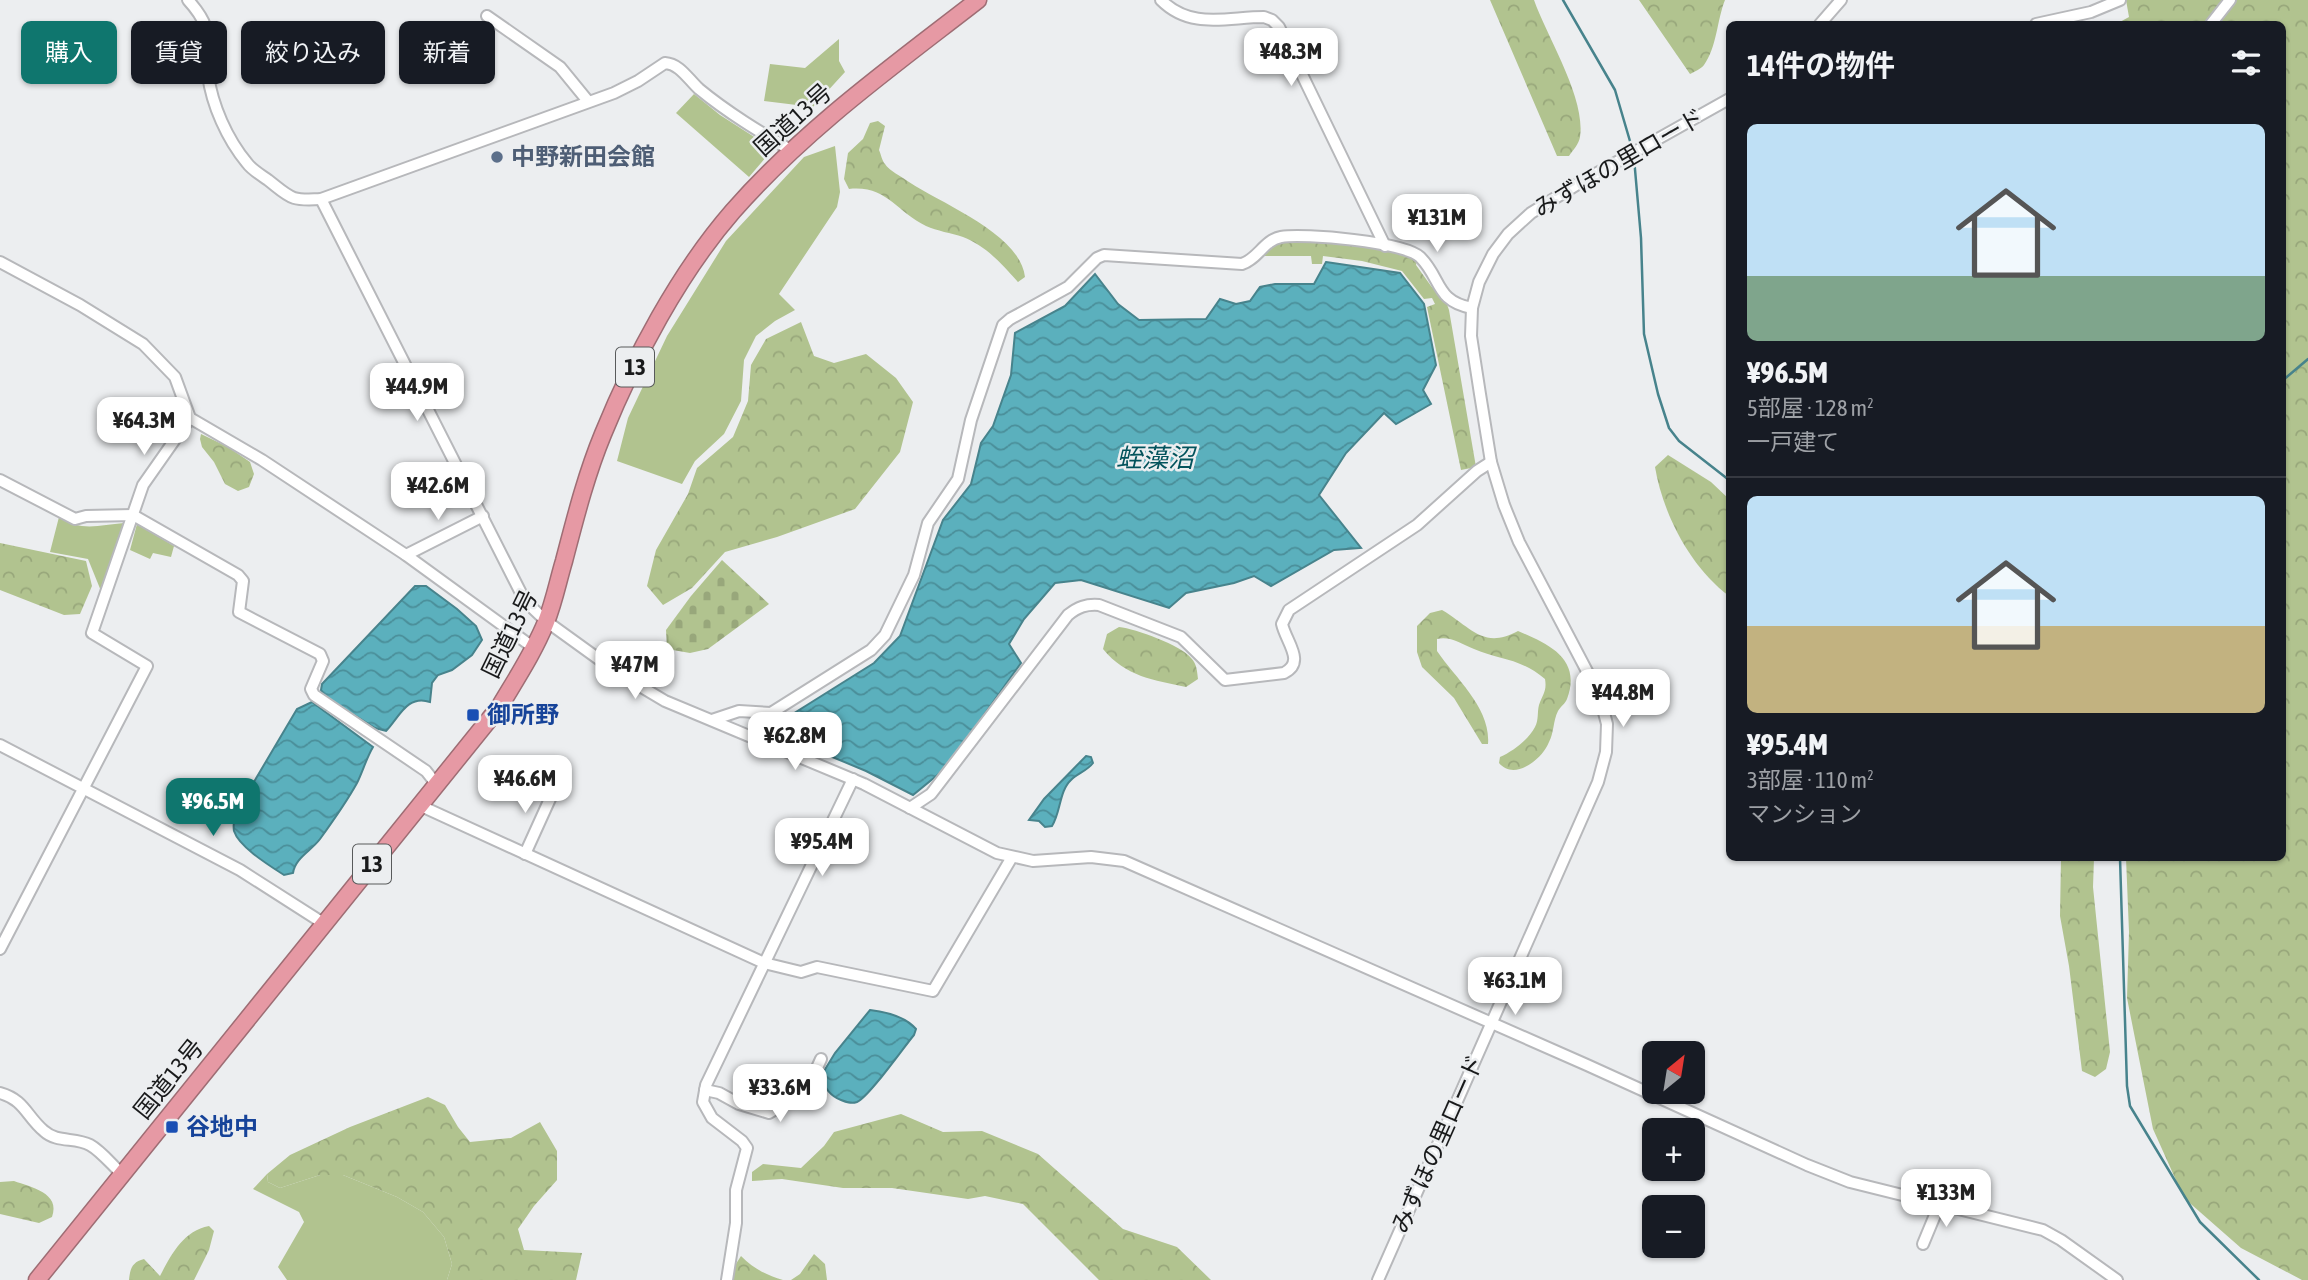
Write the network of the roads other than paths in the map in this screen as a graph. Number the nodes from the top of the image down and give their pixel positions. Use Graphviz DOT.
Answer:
graph roads {
  1 [pos="188,0"];
  2 [pos="978,0"];
  3 [pos="1161,0"];
  4 [pos="1841,0"];
  5 [pos="2120,0"];
  6 [pos="2230,0"];
  7 [pos="487,16"];
  8 [pos="1823,21"];
  9 [pos="2050,21"];
  10 [pos="2213,21"];
  11 [pos="587,100"];
  12 [pos="1726,101"];
  13 [pos="792,150"];
  14 [pos="321,199"];
  15 [pos="1385,246"];
  16 [pos="0,262"];
  17 [pos="1472,307"];
  18 [pos="190,418"];
  19 [pos="1492,462"];
  20 [pos="0,480"];
  21 [pos="133,515"];
  22 [pos="483,516"];
  23 [pos="406,555"];
  24 [pos="546,621"];
  25 [pos="534,648"];
  26 [pos="712,720"];
  27 [pos="0,744"];
  28 [pos="853,779"];
  29 [pos="437,785"];
  30 [pos="83,788"];
  31 [pos="554,790"];
  32 [pos="421,806"];
  33 [pos="910,808"];
  34 [pos="525,854"];
  35 [pos="1012,857"];
  36 [pos="323,923"];
  37 [pos="0,950"];
  38 [pos="764,963"];
  39 [pos="1491,1024"];
  40 [pos="821,1059"];
  41 [pos="705,1090"];
  42 [pos="0,1093"];
  43 [pos="122,1174"];
  44 [pos="1940,1203"];
  45 [pos="1923,1244"];
  46 [pos="37,1280"];
  47 [pos="727,1280"];
  48 [pos="1378,1280"];
  49 [pos="2117,1280"];
  1 -- 14 [label="street"];
  2 -- 13 [label="highway, 国道13号 / 13"];
  3 -- 15 [label="street"];
  4 -- 8 [label="street"];
  5 -- 9 [label="street"];
  6 -- 10 [label="street"];
  7 -- 11 [label="street"];
  11 -- 13 [label="street"];
  11 -- 14 [label="street"];
  12 -- 17 [label="street, みずほの里ロード"];
  13 -- 24 [label="highway, 国道13号 / 13"];
  14 -- 22 [label="street"];
  15 -- 17 [label="street"];
  15 -- 26 [label="street"];
  16 -- 18 [label="street"];
  17 -- 19 [label="street, みずほの里ロード"];
  18 -- 21 [label="street"];
  18 -- 23 [label="street"];
  19 -- 33 [label="street"];
  19 -- 39 [label="street, みずほの里ロード"];
  20 -- 21 [label="street"];
  21 -- 29 [label="street"];
  21 -- 30 [label="street"];
  22 -- 23 [label="street"];
  22 -- 24 [label="street"];
  23 -- 25 [label="street"];
  24 -- 25 [label="highway, 国道13号 / 13"];
  24 -- 26 [label="street"];
  25 -- 29 [label="highway, 国道13号 / 13"];
  26 -- 28 [label="street"];
  27 -- 30 [label="street"];
  28 -- 33 [label="street"];
  28 -- 38 [label="street"];
  29 -- 32 [label="highway, 国道13号 / 13"];
  30 -- 36 [label="street"];
  30 -- 37 [label="street"];
  31 -- 34 [label="street"];
  32 -- 34 [label="street"];
  32 -- 36 [label="highway, 国道13号 / 13"];
  33 -- 35 [label="street"];
  34 -- 38 [label="street"];
  35 -- 38 [label="street"];
  35 -- 39 [label="street"];
  36 -- 43 [label="highway, 国道13号 / 13"];
  38 -- 41 [label="street"];
  39 -- 44 [label="street"];
  39 -- 48 [label="street, みずほの里ロード"];
  40 -- 41 [label="street"];
  41 -- 47 [label="street"];
  42 -- 43 [label="street"];
  43 -- 46 [label="highway, 国道13号 / 13"];
  44 -- 45 [label="street"];
  44 -- 49 [label="street"];
}
